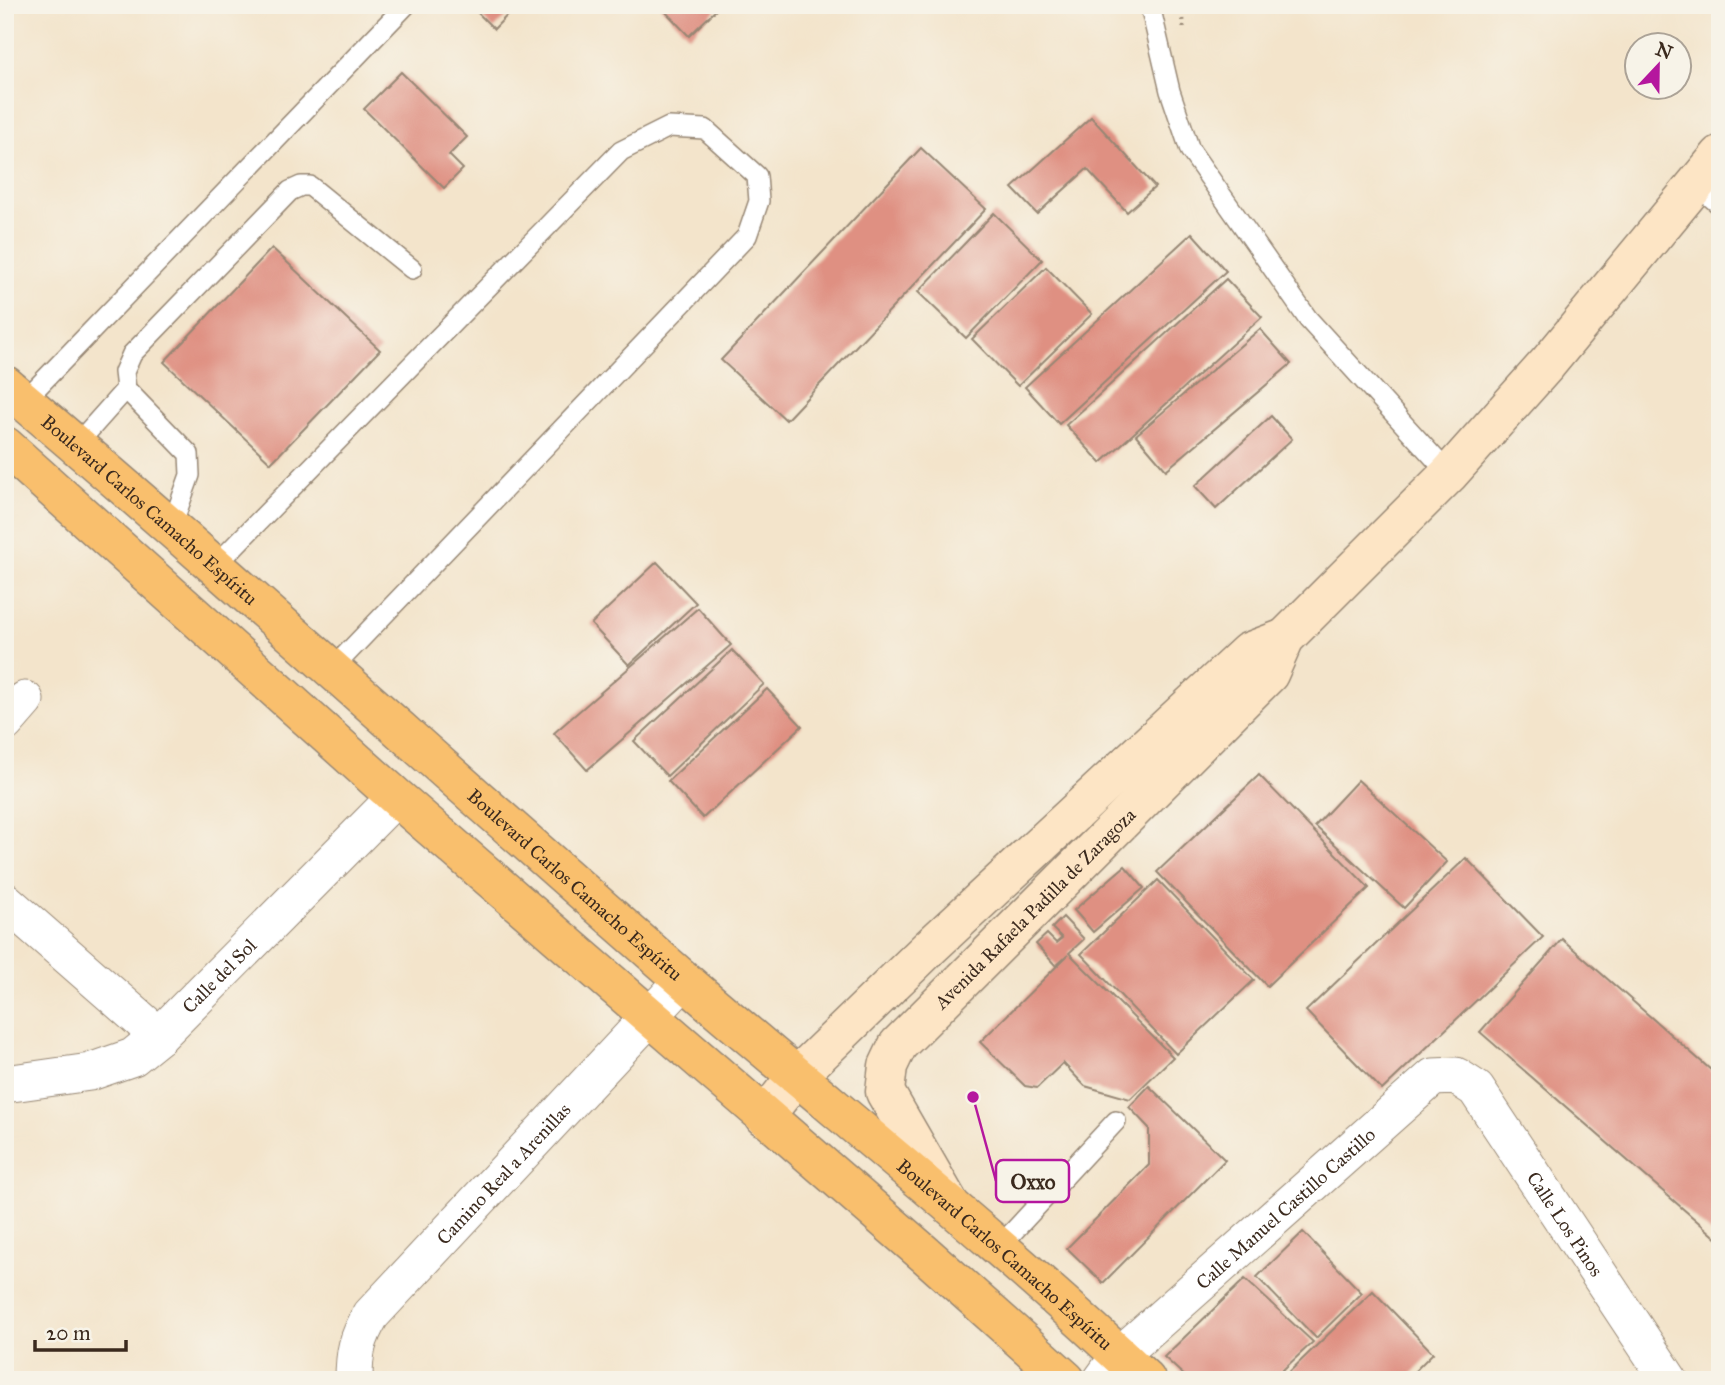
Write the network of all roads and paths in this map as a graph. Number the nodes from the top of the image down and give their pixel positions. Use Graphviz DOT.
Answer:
graph roads {
  1 [pos="405,5"];
  2 [pos="1148,5"];
  3 [pos="1720,155"];
  4 [pos="1708,195"];
  5 [pos="412,270"];
  6 [pos="126,389"];
  7 [pos="15,393"];
  8 [pos="5,446"];
  9 [pos="76,446"];
  10 [pos="1449,474"];
  11 [pos="171,528"];
  12 [pos="215,566"];
  13 [pos="1285,638"];
  14 [pos="331,670"];
  15 [pos="396,797"];
  16 [pos="5,901"];
  17 [pos="684,980"];
  18 [pos="649,1017"];
  19 [pos="848,1027"];
  20 [pos="159,1036"];
  21 [pos="888,1066"];
  22 [pos="1456,1076"];
  23 [pos="796,1077"];
  24 [pos="5,1084"];
  25 [pos="764,1117"];
  26 [pos="1116,1121"];
  27 [pos="950,1205"];
  28 [pos="998,1248"];
  29 [pos="1123,1372"];
  30 [pos="354,1380"];
  31 [pos="1066,1380"];
  32 [pos="1669,1380"];
  1 -- 7 [label="lane"];
  2 -- 10 [label="lane"];
  3 -- 4 [label="main road, Avenida Rafaela Padilla de Zaragoza"];
  4 -- 10 [label="main road, Avenida Rafaela Padilla de Zaragoza"];
  5 -- 6 [label="lane"];
  6 -- 9 [label="lane"];
  6 -- 11 [label="lane"];
  7 -- 9 [label="main road, Boulevard Carlos Camacho Espíritu"];
  8 -- 15 [label="main road"];
  9 -- 11 [label="main road, Boulevard Carlos Camacho Espíritu"];
  10 -- 13 [label="main road, Avenida Rafaela Padilla de Zaragoza"];
  11 -- 12 [label="main road, Boulevard Carlos Camacho Espíritu"];
  12 -- 14 [label="main road, Boulevard Carlos Camacho Espíritu"];
  12 -- 14 [label="lane"];
  13 -- 19 [label="main road, Avenida Rafaela Padilla de Zaragoza"];
  13 -- 21 [label="main road, Avenida Rafaela Padilla de Zaragoza"];
  14 -- 17 [label="main road, Boulevard Carlos Camacho Espíritu"];
  15 -- 18 [label="main road"];
  15 -- 20 [label="street, Calle del Sol"];
  16 -- 20 [label="street"];
  17 -- 18 [label="street, Camino Real a Arenillas"];
  17 -- 23 [label="main road, Boulevard Carlos Camacho Espíritu"];
  18 -- 25 [label="main road"];
  18 -- 30 [label="street, Camino Real a Arenillas"];
  19 -- 21 [label="main road"];
  19 -- 23 [label="main road, Avenida Rafaela Padilla de Zaragoza"];
  20 -- 24 [label="street, Calle del Sol"];
  21 -- 27 [label="main road"];
  22 -- 29 [label="street, Calle Manuel Castillo Castillo"];
  22 -- 32 [label="street, Calle Los Pinos"];
  23 -- 25 [label="main road, Avenida Rafaela Padilla de Zaragoza"];
  23 -- 27 [label="main road, Boulevard Carlos Camacho Espíritu"];
  25 -- 31 [label="main road"];
  26 -- 28 [label="lane"];
  27 -- 28 [label="main road, Boulevard Carlos Camacho Espíritu"];
  28 -- 29 [label="main road, Boulevard Carlos Camacho Espíritu"];
}
